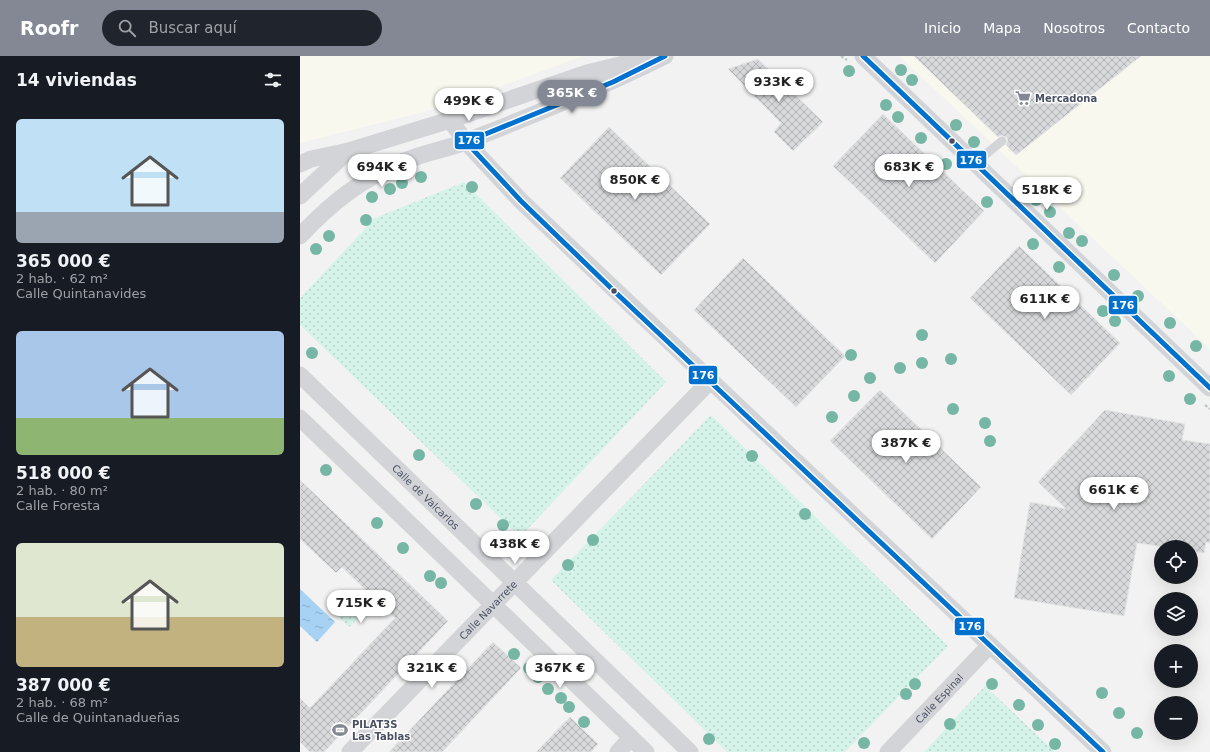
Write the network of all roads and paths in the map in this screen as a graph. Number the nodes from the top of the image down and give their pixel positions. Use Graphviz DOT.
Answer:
graph roads {
  1 [pos="659,56"];
  2 [pos="665,56"];
  3 [pos="862,56"];
  4 [pos="450,120"];
  5 [pos="1002,141"];
  6 [pos="466,142"];
  7 [pos="348,151"];
  8 [pos="975,163"];
  9 [pos="300,164"];
  10 [pos="300,196"];
  11 [pos="300,236"];
  12 [pos="300,375"];
  13 [pos="710,381"];
  14 [pos="1210,388"];
  15 [pos="300,418"];
  16 [pos="514,584"];
  17 [pos="494,605"];
  18 [pos="990,645"];
  19 [pos="631,738"];
  20 [pos="350,752"];
  21 [pos="618,752"];
  22 [pos="646,752"];
  23 [pos="690,752"];
  24 [pos="888,752"];
  25 [pos="1103,752"];
  1 -- 4 [label="street"];
  2 -- 6 [label="street"];
  3 -- 8 [label="street"];
  4 -- 6 [label="street"];
  4 -- 7 [label="street"];
  5 -- 8 [label="lane"];
  6 -- 11 [label="street"];
  6 -- 13 [label="street"];
  7 -- 9 [label="street"];
  7 -- 10 [label="street"];
  8 -- 14 [label="street"];
  12 -- 16 [label="street, Calle de Valcarlos"];
  13 -- 16 [label="street, Calle Navarrete"];
  13 -- 18 [label="street"];
  15 -- 17 [label="street"];
  16 -- 17 [label="street, Calle Navarrete"];
  16 -- 23 [label="street, Calle de Valcarlos"];
  17 -- 19 [label="street"];
  17 -- 20 [label="street, Calle Navarrete"];
  18 -- 24 [label="street, Calle Espinal"];
  18 -- 25 [label="street"];
  19 -- 21 [label="street"];
  19 -- 22 [label="street"];
}
